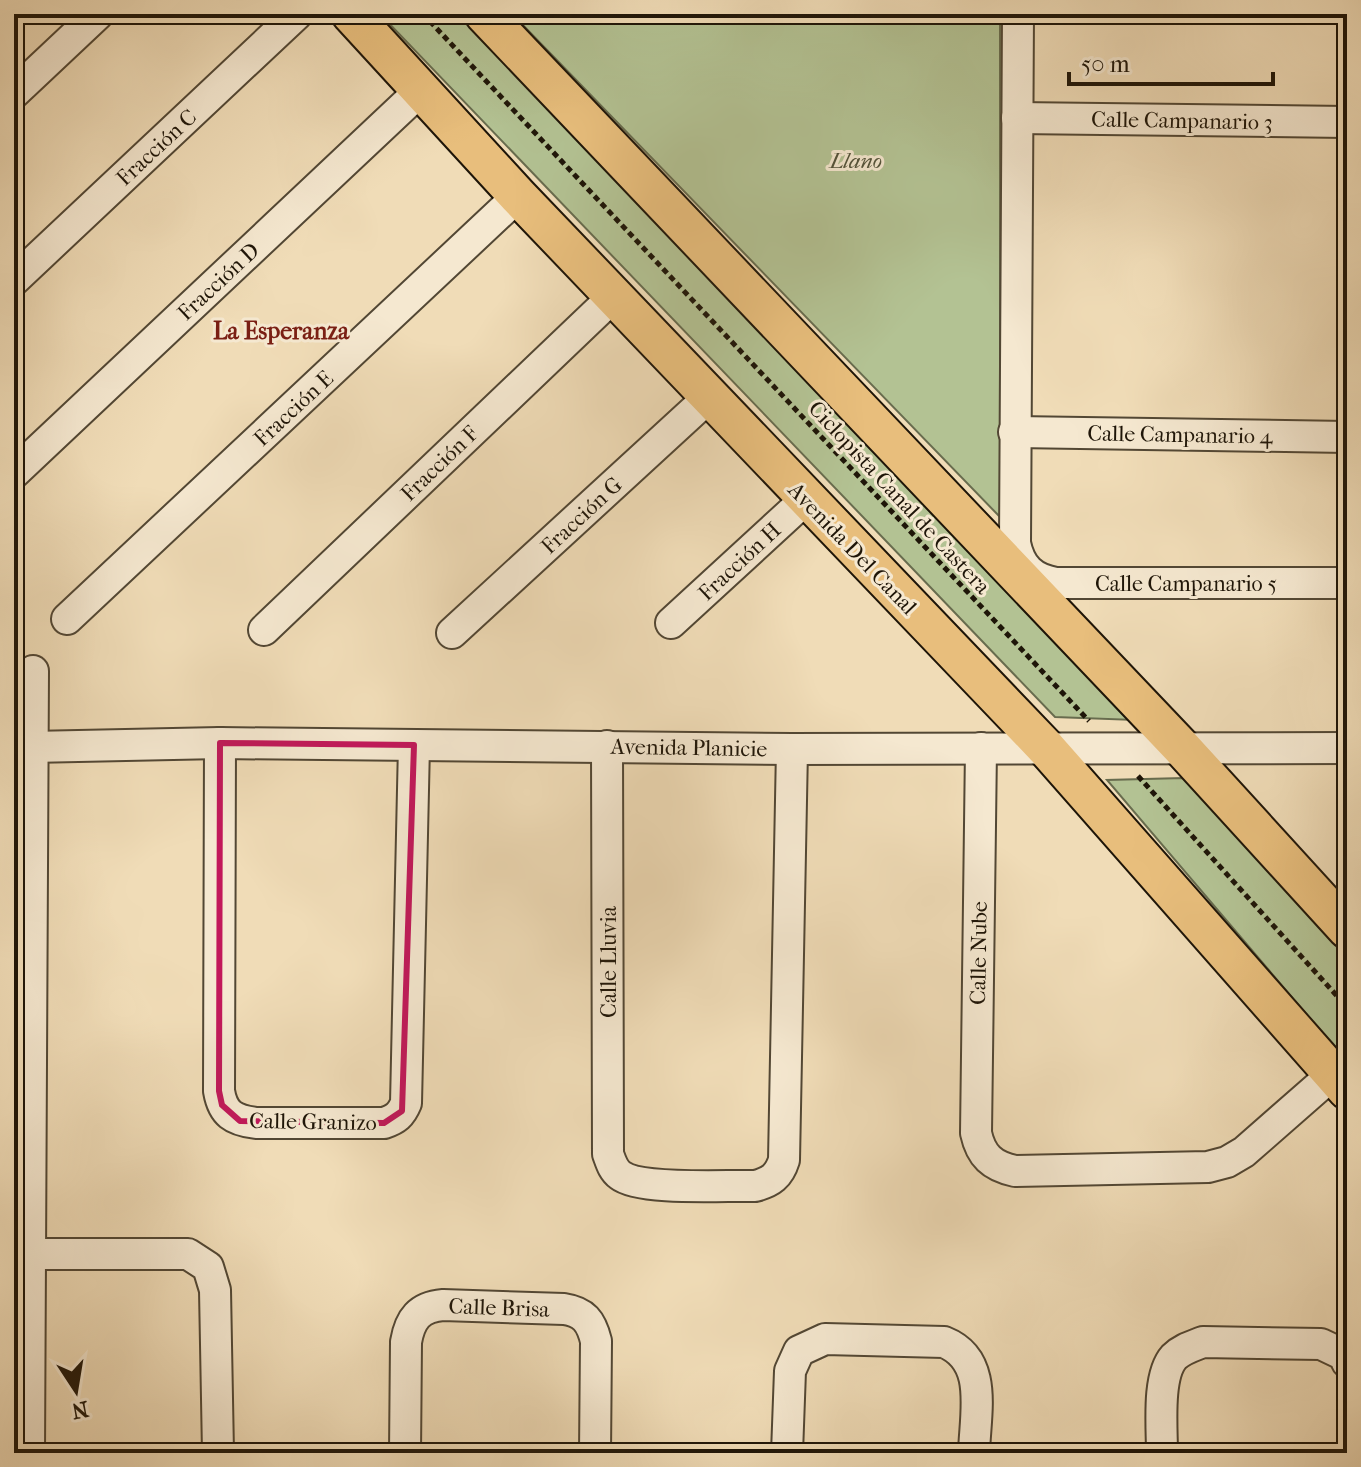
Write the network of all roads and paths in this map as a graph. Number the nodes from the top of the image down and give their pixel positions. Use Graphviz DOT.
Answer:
graph roads {
  1 [pos="98,14"];
  2 [pos="297,14"];
  3 [pos="351,14"];
  4 [pos="423,14"];
  5 [pos="484,14"];
  6 [pos="1018,14"];
  7 [pos="422,89"];
  8 [pos="14,93"];
  9 [pos="1017,118"];
  10 [pos="1347,122"];
  11 [pos="518,196"];
  12 [pos="14,280"];
  13 [pos="614,296"];
  14 [pos="709,397"];
  15 [pos="1014,432"];
  16 [pos="1347,437"];
  17 [pos="14,473"];
  18 [pos="806,499"];
  19 [pos="1347,583"];
  20 [pos="67,619"];
  21 [pos="671,623"];
  22 [pos="264,630"];
  23 [pos="452,633"];
  24 [pos="33,671"];
  25 [pos="220,743"];
  26 [pos="414,745"];
  27 [pos="607,746"];
  28 [pos="31,747"];
  29 [pos="1112,747"];
  30 [pos="1181,747"];
  31 [pos="981,748"];
  32 [pos="1046,748"];
  33 [pos="1347,748"];
  34 [pos="792,749"];
  35 [pos="1347,929"];
  36 [pos="1347,1007"];
  37 [pos="1340,1082"];
  38 [pos="28,1254"];
  39 [pos="1347,1362"];
  40 [pos="29,1453"];
  41 [pos="218,1453"];
  42 [pos="405,1453"];
  43 [pos="595,1453"];
  44 [pos="787,1453"];
  45 [pos="974,1453"];
  46 [pos="1162,1453"];
  1 -- 8 [label="street"];
  2 -- 12 [label="street, Fracción C"];
  3 -- 7 [label="main road, Avenida Del Canal"];
  4 -- 29 [label="path, Ciclopista Canal de Castera"];
  5 -- 30 [label="main road"];
  6 -- 9 [label="street"];
  7 -- 11 [label="main road, Avenida Del Canal"];
  7 -- 17 [label="street, Fracción D"];
  9 -- 10 [label="street, Calle Campanario 3"];
  9 -- 15 [label="street"];
  11 -- 13 [label="main road, Avenida Del Canal"];
  11 -- 20 [label="street, Fracción E"];
  13 -- 14 [label="main road, Avenida Del Canal"];
  13 -- 22 [label="street, Fracción F"];
  14 -- 18 [label="main road, Avenida Del Canal"];
  14 -- 23 [label="street, Fracción G"];
  15 -- 16 [label="street, Calle Campanario 4"];
  15 -- 19 [label="street, Calle Campanario 5"];
  18 -- 21 [label="street, Fracción H"];
  18 -- 32 [label="main road, Avenida Del Canal"];
  24 -- 28 [label="street"];
  25 -- 26 [label="street, Avenida Planicie"];
  25 -- 26 [label="street, Calle Granizo"];
  25 -- 28 [label="street, Avenida Planicie"];
  26 -- 27 [label="street, Avenida Planicie"];
  27 -- 34 [label="street, Avenida Planicie"];
  27 -- 34 [label="street, Calle Lluvia"];
  28 -- 38 [label="street"];
  29 -- 30 [label="street, Avenida Planicie"];
  29 -- 32 [label="street, Avenida Planicie"];
  29 -- 36 [label="path, Ciclopista Canal de Castera"];
  30 -- 33 [label="street, Avenida Planicie"];
  30 -- 35 [label="main road"];
  31 -- 32 [label="street, Avenida Planicie"];
  31 -- 34 [label="street, Avenida Planicie"];
  31 -- 37 [label="street, Calle Nube"];
  32 -- 37 [label="main road, Avenida Del Canal"];
  38 -- 40 [label="street"];
  38 -- 41 [label="street"];
  39 -- 46 [label="street"];
  42 -- 43 [label="street, Calle Brisa"];
  44 -- 45 [label="street"];
}
